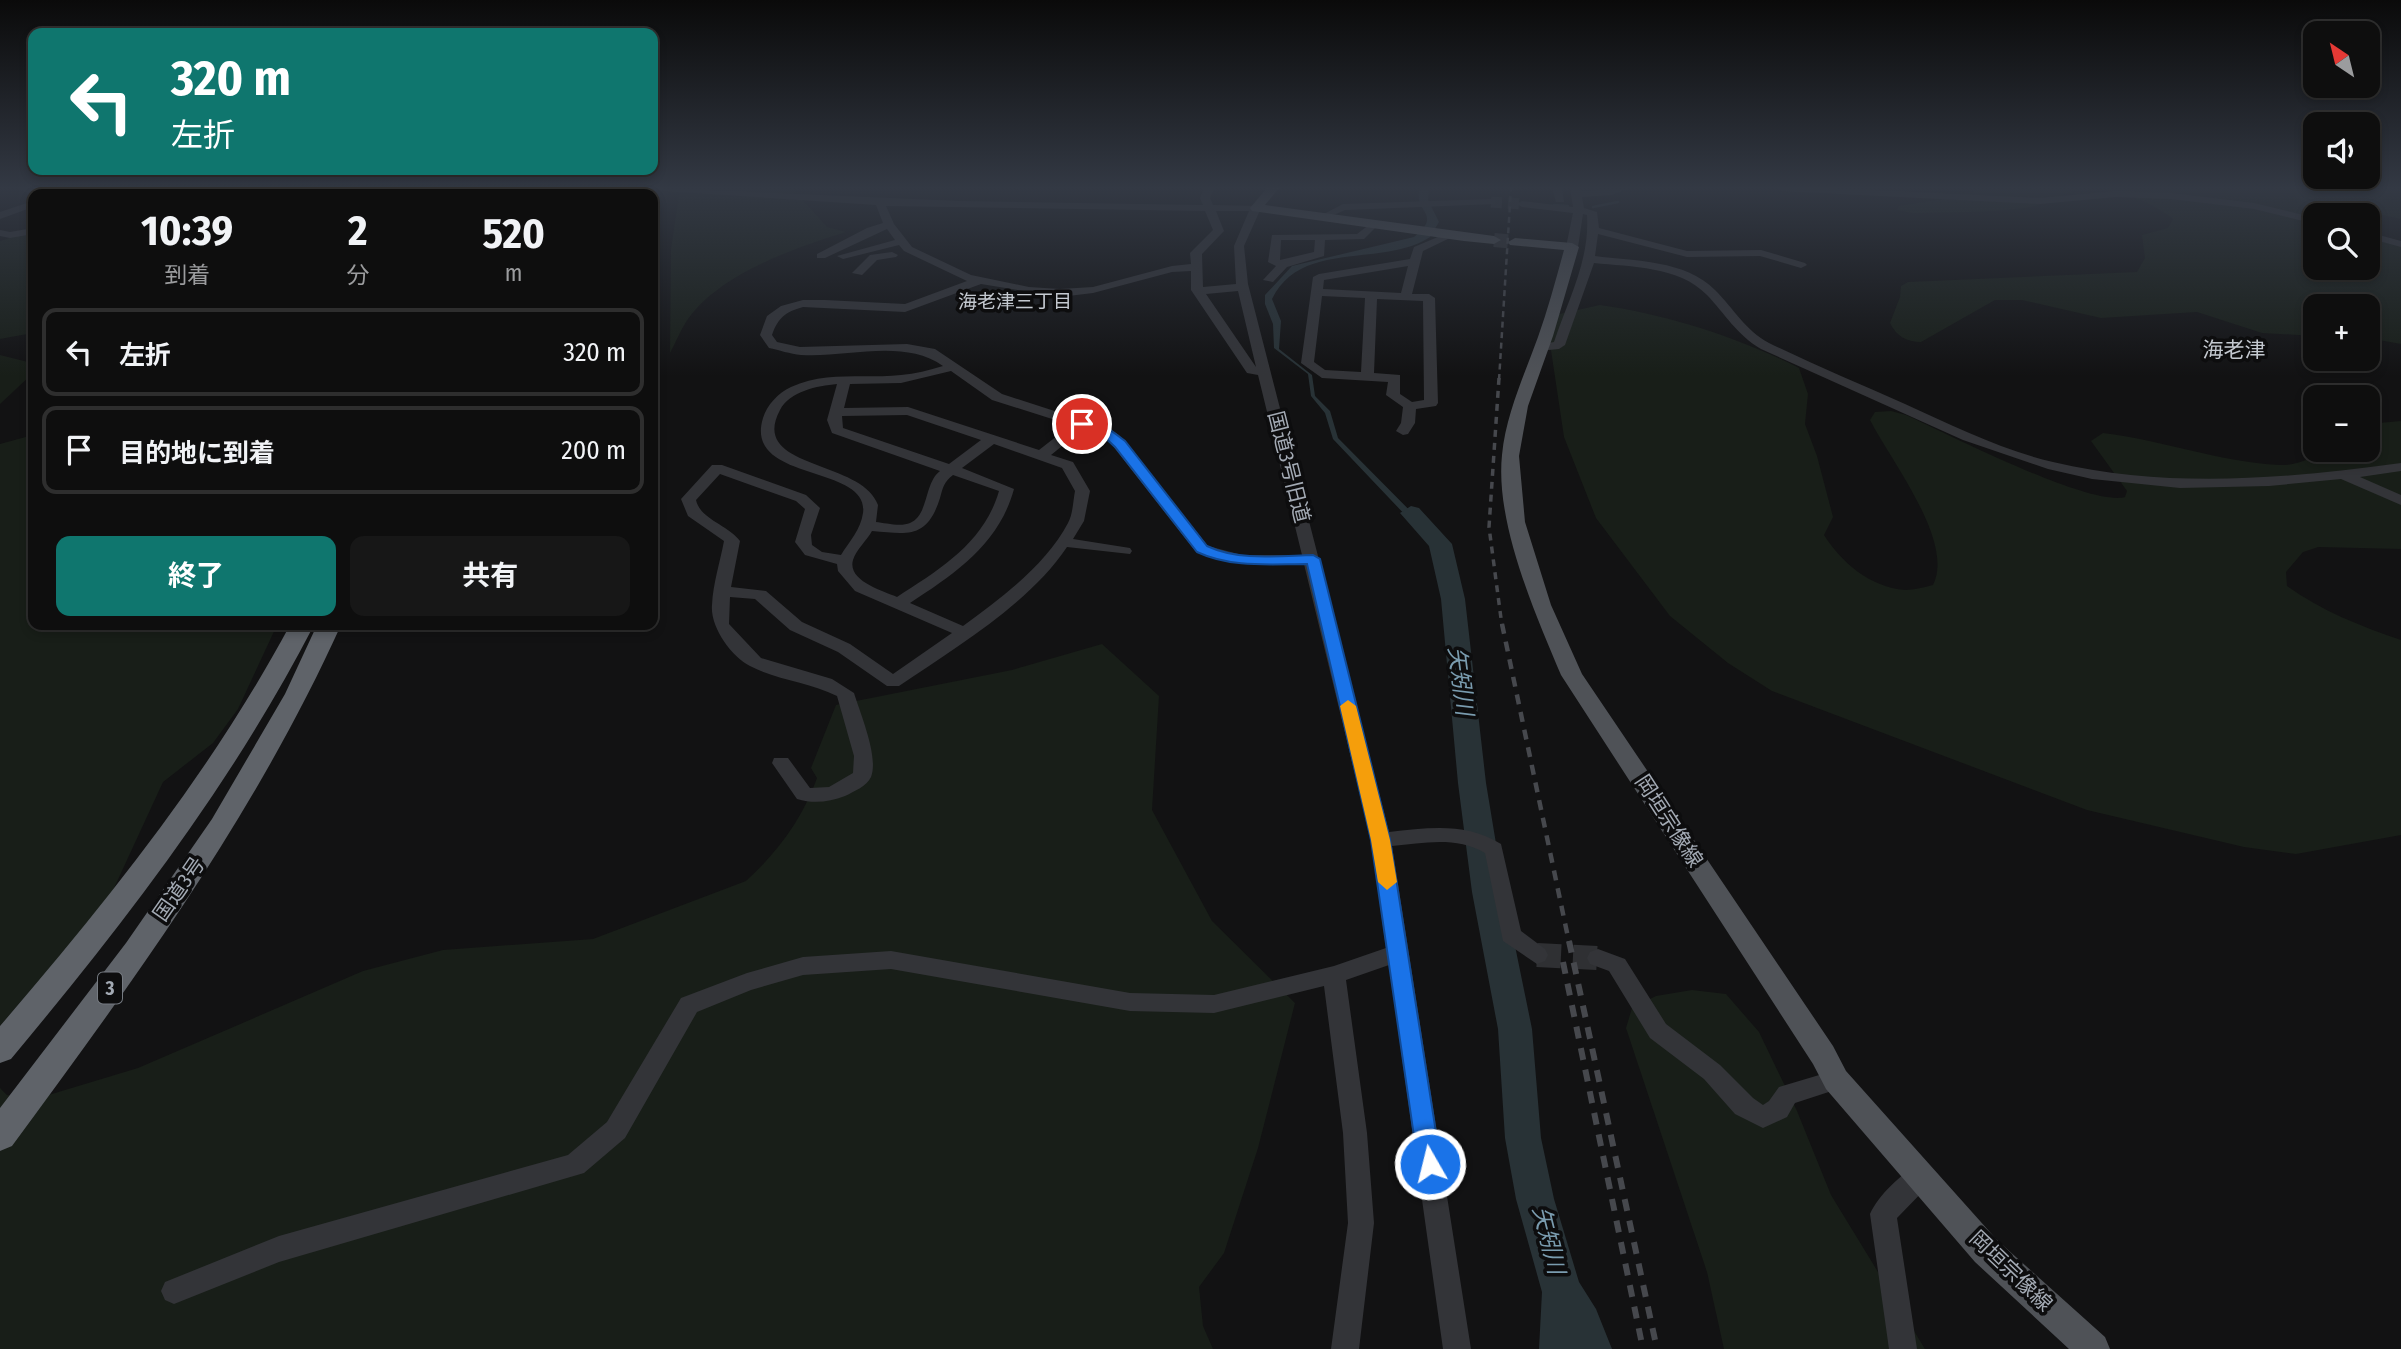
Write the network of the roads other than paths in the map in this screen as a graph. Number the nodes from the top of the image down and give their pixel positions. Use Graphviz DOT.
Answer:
graph roads {
  1 [pos="831,251"];
  2 [pos="874,251"];
  3 [pos="890,251"];
  4 [pos="914,251"];
  5 [pos="1198,251"];
  6 [pos="1239,251"];
  7 [pos="1275,251"];
  8 [pos="1320,251"];
  9 [pos="1417,251"];
  10 [pos="1568,251"];
  11 [pos="1675,251"];
  12 [pos="1580,253"];
  13 [pos="821,256"];
  14 [pos="843,256"];
  15 [pos="1414,262"];
  16 [pos="1283,265"];
  17 [pos="1801,265"];
  18 [pos="1195,267"];
  19 [pos="858,273"];
  20 [pos="981,280"];
  21 [pos="1269,280"];
  22 [pos="1243,287"];
  23 [pos="1198,291"];
  24 [pos="1317,292"];
  25 [pos="1371,294"];
  26 [pos="1406,296"];
  27 [pos="952,367"];
  28 [pos="1264,373"];
  29 [pos="1367,376"];
  30 [pos="844,381"];
  31 [pos="1410,406"];
  32 [pos="836,412"];
  33 [pos="1082,424"];
  34 [pos="1403,431"];
  35 [pos="992,439"];
  36 [pos="1043,454"];
  37 [pos="2401,467"];
  38 [pos="950,470"];
  39 [pos="2344,475"];
  40 [pos="2401,501"];
  41 [pos="866,526"];
  42 [pos="1065,542"];
  43 [pos="1124,551"];
  44 [pos="1313,559"];
  45 [pos="845,560"];
  46 [pos="723,592"];
  47 [pos="898,604"];
  48 [pos="299,630"];
  49 [pos="327,630"];
  50 [pos="963,632"];
  51 [pos="781,763"];
  52 [pos="1381,840"];
  53 [pos="1398,953"];
  54 [pos="1537,955"];
  55 [pos="1598,958"];
  56 [pos="1334,975"];
  57 [pos="0,1049"];
  58 [pos="1836,1080"];
  59 [pos="0,1135"];
  60 [pos="1921,1176"];
  61 [pos="174,1291"];
  62 [pos="1345,1349"];
  63 [pos="1457,1349"];
  64 [pos="1903,1349"];
  65 [pos="2094,1349"];
  1 -- 13 [label="street"];
  2 -- 14 [label="street"];
  3 -- 19 [label="street"];
  4 -- 20 [label="street"];
  5 -- 18 [label="street"];
  6 -- 22 [label="street, 国道3号旧道"];
  7 -- 16 [label="street"];
  8 -- 16 [label="street"];
  9 -- 15 [label="street"];
  10 -- 12 [label="main road"];
  11 -- 17 [label="street"];
  12 -- 39 [label="street"];
  12 -- 58 [label="main road, 岡垣宗像線"];
  15 -- 24 [label="street"];
  15 -- 26 [label="street"];
  16 -- 21 [label="street"];
  18 -- 20 [label="street"];
  18 -- 23 [label="street"];
  20 -- 27 [label="street"];
  22 -- 23 [label="street"];
  22 -- 28 [label="street, 国道3号旧道"];
  23 -- 28 [label="street"];
  24 -- 25 [label="street"];
  24 -- 29 [label="street"];
  25 -- 26 [label="street"];
  25 -- 29 [label="street"];
  26 -- 31 [label="street"];
  27 -- 30 [label="street"];
  27 -- 33 [label="street"];
  28 -- 44 [label="street, 国道3号旧道"];
  29 -- 31 [label="street"];
  30 -- 32 [label="street"];
  30 -- 41 [label="street"];
  31 -- 34 [label="street"];
  32 -- 35 [label="street"];
  32 -- 38 [label="street"];
  33 -- 36 [label="street"];
  33 -- 44 [label="street"];
  35 -- 36 [label="street"];
  35 -- 38 [label="street"];
  36 -- 42 [label="street"];
  37 -- 39 [label="street"];
  38 -- 41 [label="street"];
  38 -- 47 [label="street"];
  39 -- 40 [label="street"];
  41 -- 45 [label="street"];
  42 -- 43 [label="street"];
  42 -- 50 [label="street"];
  44 -- 52 [label="street, 国道3号旧道"];
  45 -- 46 [label="street"];
  45 -- 47 [label="street"];
  46 -- 50 [label="street"];
  46 -- 51 [label="street"];
  47 -- 50 [label="street"];
  48 -- 57 [label="highway, 国道3号 / 3"];
  49 -- 59 [label="highway, 国道3号 / 3"];
  52 -- 53 [label="street, 国道3号旧道"];
  52 -- 54 [label="street"];
  53 -- 56 [label="street"];
  53 -- 63 [label="street, 国道3号旧道"];
  55 -- 58 [label="street"];
  56 -- 61 [label="street"];
  56 -- 62 [label="street"];
  58 -- 60 [label="main road, 岡垣宗像線"];
  60 -- 64 [label="street"];
  60 -- 65 [label="main road, 岡垣宗像線"];
}
